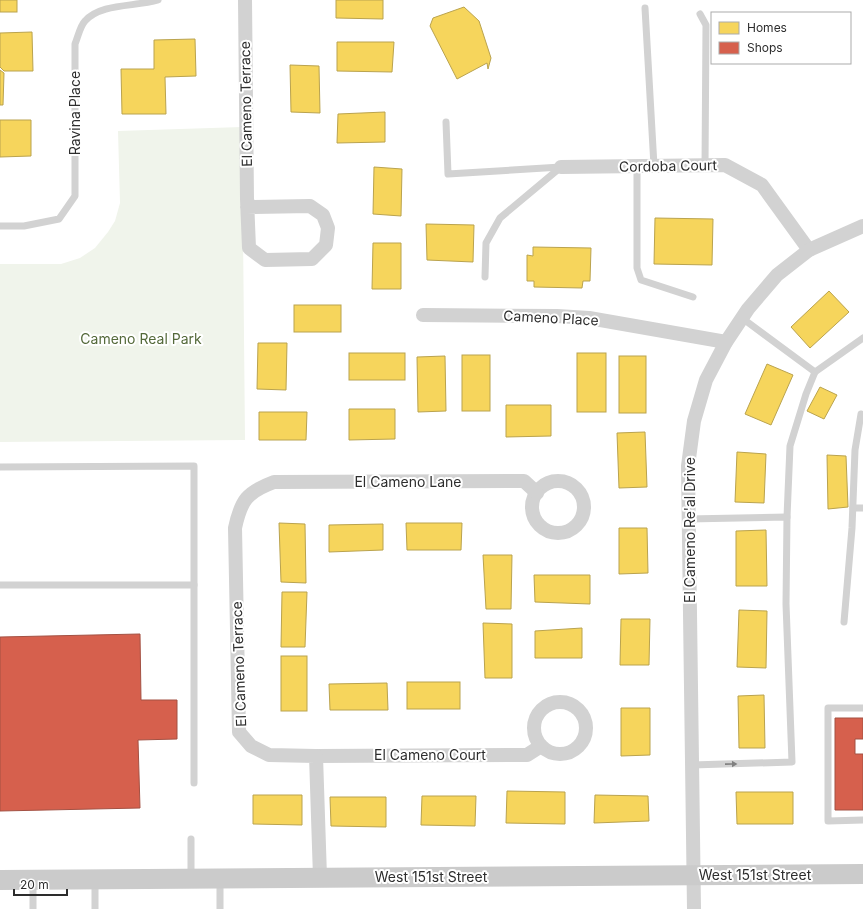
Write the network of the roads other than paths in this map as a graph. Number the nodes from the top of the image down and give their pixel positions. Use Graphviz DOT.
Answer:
graph roads {
  1 [pos="158,0"];
  2 [pos="244,0"];
  3 [pos="645,8"];
  4 [pos="700,14"];
  5 [pos="446,122"];
  6 [pos="637,166"];
  7 [pos="654,166"];
  8 [pos="704,166"];
  9 [pos="561,167"];
  10 [pos="247,208"];
  11 [pos="0,226"];
  12 [pos="863,226"];
  13 [pos="809,250"];
  14 [pos="485,277"];
  15 [pos="693,297"];
  16 [pos="423,315"];
  17 [pos="742,318"];
  18 [pos="863,338"];
  19 [pos="726,342"];
  20 [pos="815,372"];
  21 [pos="861,414"];
  22 [pos="0,467"];
  23 [pos="274,482"];
  24 [pos="536,493"];
  25 [pos="853,508"];
  26 [pos="863,508"];
  27 [pos="787,517"];
  28 [pos="688,519"];
  29 [pos="0,585"];
  30 [pos="194,585"];
  31 [pos="844,622"];
  32 [pos="863,708"];
  33 [pos="541,746"];
  34 [pos="316,756"];
  35 [pos="692,764"];
  36 [pos="194,783"];
  37 [pos="863,820"];
  38 [pos="191,839"];
  39 [pos="863,874"];
  40 [pos="694,875"];
  41 [pos="191,878"];
  42 [pos="220,878"];
  43 [pos="320,878"];
  44 [pos="95,879"];
  45 [pos="0,880"];
  46 [pos="33,880"];
  47 [pos="33,909"];
  48 [pos="95,909"];
  49 [pos="220,909"];
  50 [pos="694,909"];
  1 -- 11 [label="lane, Ravina Place"];
  2 -- 10 [label="street, El Cameno Terrace"];
  3 -- 7 [label="lane"];
  4 -- 8 [label="lane"];
  5 -- 9 [label="lane"];
  6 -- 7 [label="street, Cordoba Court"];
  6 -- 9 [label="street, Cordoba Court"];
  6 -- 15 [label="lane"];
  7 -- 8 [label="street, Cordoba Court"];
  8 -- 13 [label="street, Cordoba Court"];
  9 -- 14 [label="lane"];
  10 -- 10 [label="street, El Cameno Terrace"];
  12 -- 13 [label="street, El Cameno Re'al Drive"];
  13 -- 17 [label="street, El Cameno Re'al Drive"];
  16 -- 19 [label="street, Cameno Place"];
  17 -- 19 [label="street, El Cameno Re'al Drive"];
  17 -- 20 [label="lane"];
  18 -- 20 [label="lane"];
  19 -- 28 [label="street, El Cameno Re'al Drive"];
  20 -- 27 [label="lane"];
  21 -- 25 [label="lane"];
  22 -- 30 [label="lane"];
  23 -- 24 [label="street, El Cameno Lane"];
  23 -- 34 [label="street, El Cameno Terrace"];
  25 -- 26 [label="lane"];
  25 -- 31 [label="lane"];
  27 -- 28 [label="lane"];
  35 -- 27 [label="lane, one-way"];
  28 -- 35 [label="street, El Cameno Re'al Drive"];
  29 -- 30 [label="lane"];
  30 -- 36 [label="lane"];
  32 -- 37 [label="lane"];
  33 -- 34 [label="street, El Cameno Court"];
  34 -- 43 [label="street"];
  35 -- 40 [label="street, El Cameno Re'al Drive"];
  38 -- 41 [label="lane"];
  39 -- 40 [label="street, West 151st Street"];
  40 -- 43 [label="street, West 151st Street"];
  40 -- 50 [label="street, El Cameno Re'al Drive"];
  41 -- 42 [label="street, West 151st Street"];
  41 -- 44 [label="street, West 151st Street"];
  42 -- 43 [label="street, West 151st Street"];
  42 -- 49 [label="lane"];
  44 -- 46 [label="street, West 151st Street"];
  44 -- 48 [label="lane"];
  45 -- 46 [label="street, West 151st Street"];
  46 -- 47 [label="lane"];
}
